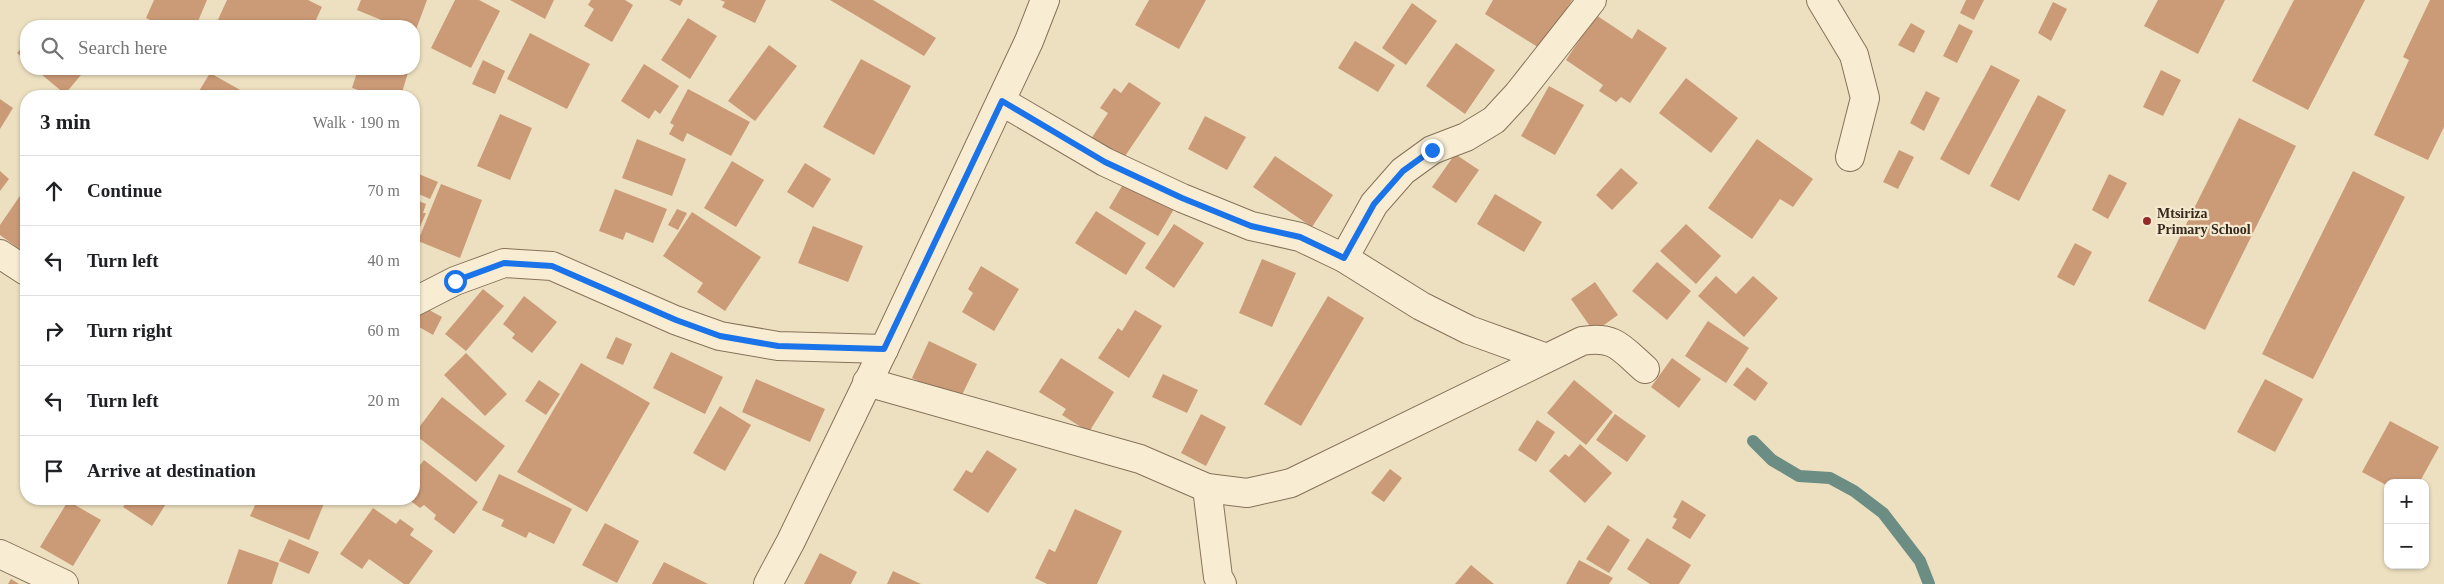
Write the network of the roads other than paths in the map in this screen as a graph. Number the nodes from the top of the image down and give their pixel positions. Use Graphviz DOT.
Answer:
graph roads {
  1 [pos="1045,0"];
  2 [pos="1592,0"];
  3 [pos="1821,0"];
  4 [pos="1002,101"];
  5 [pos="1850,157"];
  6 [pos="0,254"];
  7 [pos="1344,258"];
  8 [pos="20,267"];
  9 [pos="420,299"];
  10 [pos="884,349"];
  11 [pos="1544,357"];
  12 [pos="1645,369"];
  13 [pos="867,382"];
  14 [pos="1207,488"];
  15 [pos="0,554"];
  16 [pos="64,584"];
  17 [pos="768,584"];
  18 [pos="1222,584"];
  1 -- 4 [label="street"];
  2 -- 7 [label="street"];
  3 -- 5 [label="street"];
  4 -- 7 [label="street"];
  4 -- 10 [label="street"];
  6 -- 8 [label="street"];
  7 -- 11 [label="street"];
  9 -- 10 [label="street"];
  10 -- 13 [label="street"];
  11 -- 12 [label="street"];
  11 -- 14 [label="street"];
  13 -- 14 [label="street"];
  13 -- 17 [label="street"];
  14 -- 18 [label="street"];
  15 -- 16 [label="street"];
}
